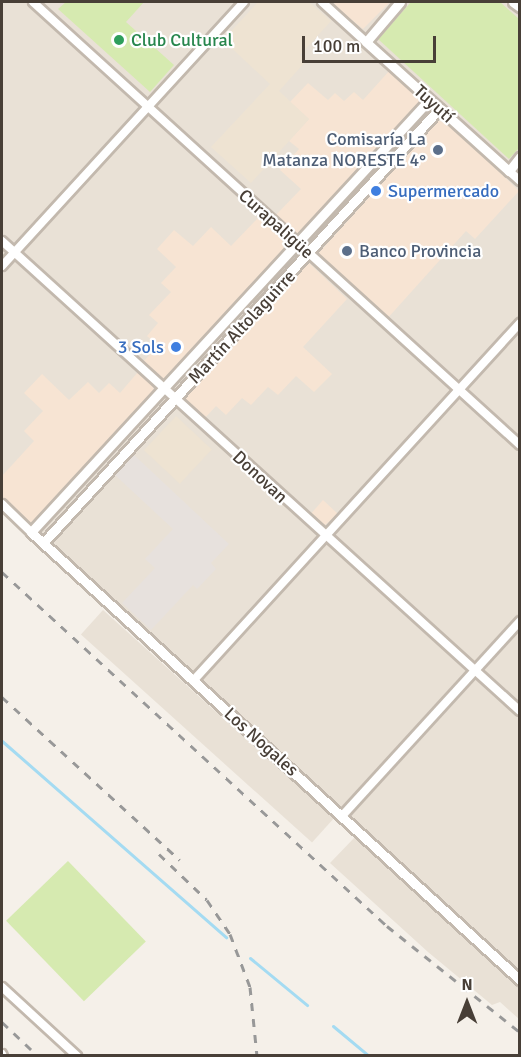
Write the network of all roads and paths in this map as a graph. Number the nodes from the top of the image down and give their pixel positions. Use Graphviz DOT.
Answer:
graph roads {
  1 [pos="33,2"];
  2 [pos="244,2"];
  3 [pos="322,2"];
  4 [pos="400,2"];
  5 [pos="366,42"];
  6 [pos="429,100"];
  7 [pos="148,107"];
  8 [pos="439,109"];
  9 [pos="519,157"];
  10 [pos="509,171"];
  11 [pos="519,181"];
  12 [pos="2,241"];
  13 [pos="298,245"];
  14 [pos="14,252"];
  15 [pos="310,254"];
  16 [pos="2,266"];
  17 [pos="519,323"];
  18 [pos="165,389"];
  19 [pos="459,390"];
  20 [pos="175,398"];
  21 [pos="519,445"];
  22 [pos="2,504"];
  23 [pos="31,532"];
  24 [pos="324,536"];
  25 [pos="43,543"];
  26 [pos="519,621"];
  27 [pos="474,670"];
  28 [pos="193,681"];
  29 [pos="519,711"];
  30 [pos="342,816"];
  31 [pos="519,980"];
  32 [pos="2,987"];
  33 [pos="77,1056"];
  1 -- 7 [label="street, Curapaligüe"];
  2 -- 7 [label="street"];
  3 -- 5 [label="street, Tuyutí"];
  4 -- 5 [label="street"];
  5 -- 6 [label="street, Tuyutí"];
  6 -- 8 [label="street, Tuyutí"];
  6 -- 13 [label="street, Martín Altolaguirre"];
  7 -- 13 [label="street, Curapaligüe"];
  7 -- 14 [label="street"];
  8 -- 10 [label="street, Tuyutí"];
  8 -- 15 [label="street, Martín Altolaguirre"];
  9 -- 10 [label="street"];
  10 -- 11 [label="street, Tuyutí"];
  12 -- 14 [label="street, Donovan"];
  13 -- 15 [label="street, Curapaligüe"];
  13 -- 18 [label="street, Martín Altolaguirre"];
  14 -- 16 [label="street"];
  14 -- 18 [label="street, Donovan"];
  15 -- 19 [label="street, Curapaligüe"];
  15 -- 20 [label="street, Martín Altolaguirre"];
  17 -- 19 [label="street"];
  18 -- 20 [label="street, Donovan"];
  18 -- 23 [label="street, Martín Altolaguirre"];
  19 -- 21 [label="street, Curapaligüe"];
  19 -- 24 [label="street"];
  20 -- 24 [label="street, Donovan"];
  20 -- 25 [label="street, Martín Altolaguirre"];
  22 -- 23 [label="street, Los Nogales"];
  23 -- 25 [label="street, Los Nogales"];
  24 -- 27 [label="street, Donovan"];
  24 -- 28 [label="street"];
  25 -- 28 [label="street, Los Nogales"];
  26 -- 27 [label="street"];
  27 -- 29 [label="street, Donovan"];
  27 -- 30 [label="street"];
  28 -- 30 [label="street, Los Nogales"];
  30 -- 31 [label="street, Los Nogales"];
  32 -- 33 [label="street"];
}
